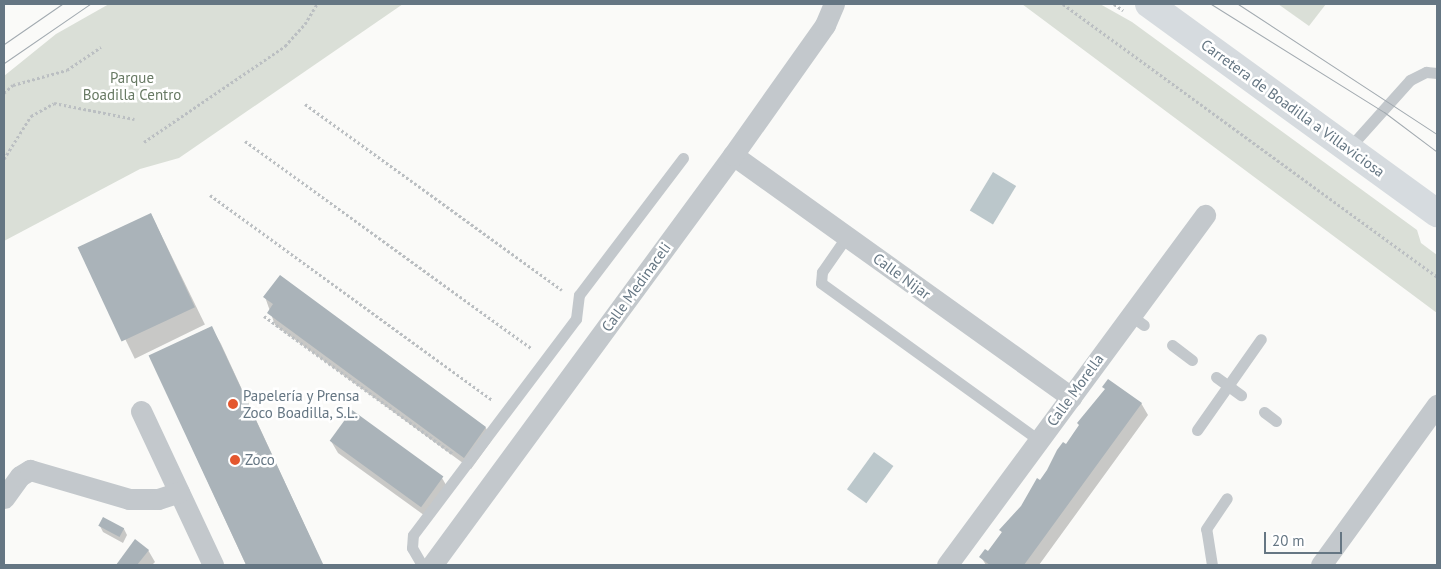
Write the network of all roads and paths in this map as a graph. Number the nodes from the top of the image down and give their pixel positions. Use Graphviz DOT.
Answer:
graph roads {
  1 [pos="317,4"];
  2 [pos="834,4"];
  3 [pos="1064,4"];
  4 [pos="1149,4"];
  5 [pos="100,47"];
  6 [pos="1437,73"];
  7 [pos="4,93"];
  8 [pos="305,104"];
  9 [pos="134,118"];
  10 [pos="245,141"];
  11 [pos="144,142"];
  12 [pos="1349,148"];
  13 [pos="733,154"];
  14 [pos="4,158"];
  15 [pos="683,158"];
  16 [pos="210,195"];
  17 [pos="1437,213"];
  18 [pos="1205,216"];
  19 [pos="847,236"];
  20 [pos="1437,277"];
  21 [pos="564,292"];
  22 [pos="264,316"];
  23 [pos="1261,340"];
  24 [pos="1172,345"];
  25 [pos="536,351"];
  26 [pos="1192,360"];
  27 [pos="1216,377"];
  28 [pos="1228,386"];
  29 [pos="1241,395"];
  30 [pos="1071,397"];
  31 [pos="499,405"];
  32 [pos="1437,405"];
  33 [pos="141,411"];
  34 [pos="1264,412"];
  35 [pos="1276,421"];
  36 [pos="1197,430"];
  37 [pos="1039,440"];
  38 [pos="458,457"];
  39 [pos="179,492"];
  40 [pos="4,498"];
  41 [pos="1227,498"];
  42 [pos="213,565"];
  43 [pos="422,565"];
  44 [pos="432,565"];
  45 [pos="947,565"];
  46 [pos="1212,565"];
  47 [pos="1321,565"];
  1 -- 11 [label="path"];
  2 -- 13 [label="street, Calle Medinaceli"];
  3 -- 20 [label="path"];
  4 -- 12 [label="street, Carretera de Boadilla a Villaviciosa"];
  5 -- 7 [label="path"];
  6 -- 12 [label="lane"];
  8 -- 21 [label="path"];
  9 -- 14 [label="path"];
  10 -- 25 [label="path"];
  12 -- 17 [label="street, Carretera de Boadilla a Villaviciosa"];
  13 -- 19 [label="street, Calle Nijar"];
  13 -- 44 [label="street, Calle Medinaceli"];
  15 -- 43 [label="lane"];
  16 -- 31 [label="path"];
  18 -- 30 [label="street, Calle Morella"];
  19 -- 30 [label="street, Calle Nijar"];
  19 -- 37 [label="lane"];
  22 -- 38 [label="path"];
  23 -- 28 [label="lane"];
  24 -- 26 [label="lane"];
  27 -- 28 [label="lane"];
  28 -- 29 [label="lane"];
  28 -- 36 [label="lane"];
  30 -- 37 [label="street, Calle Morella"];
  32 -- 47 [label="street"];
  33 -- 39 [label="street"];
  34 -- 35 [label="lane"];
  37 -- 45 [label="street, Calle Morella"];
  39 -- 40 [label="street"];
  39 -- 42 [label="street"];
  41 -- 46 [label="lane"];
}
